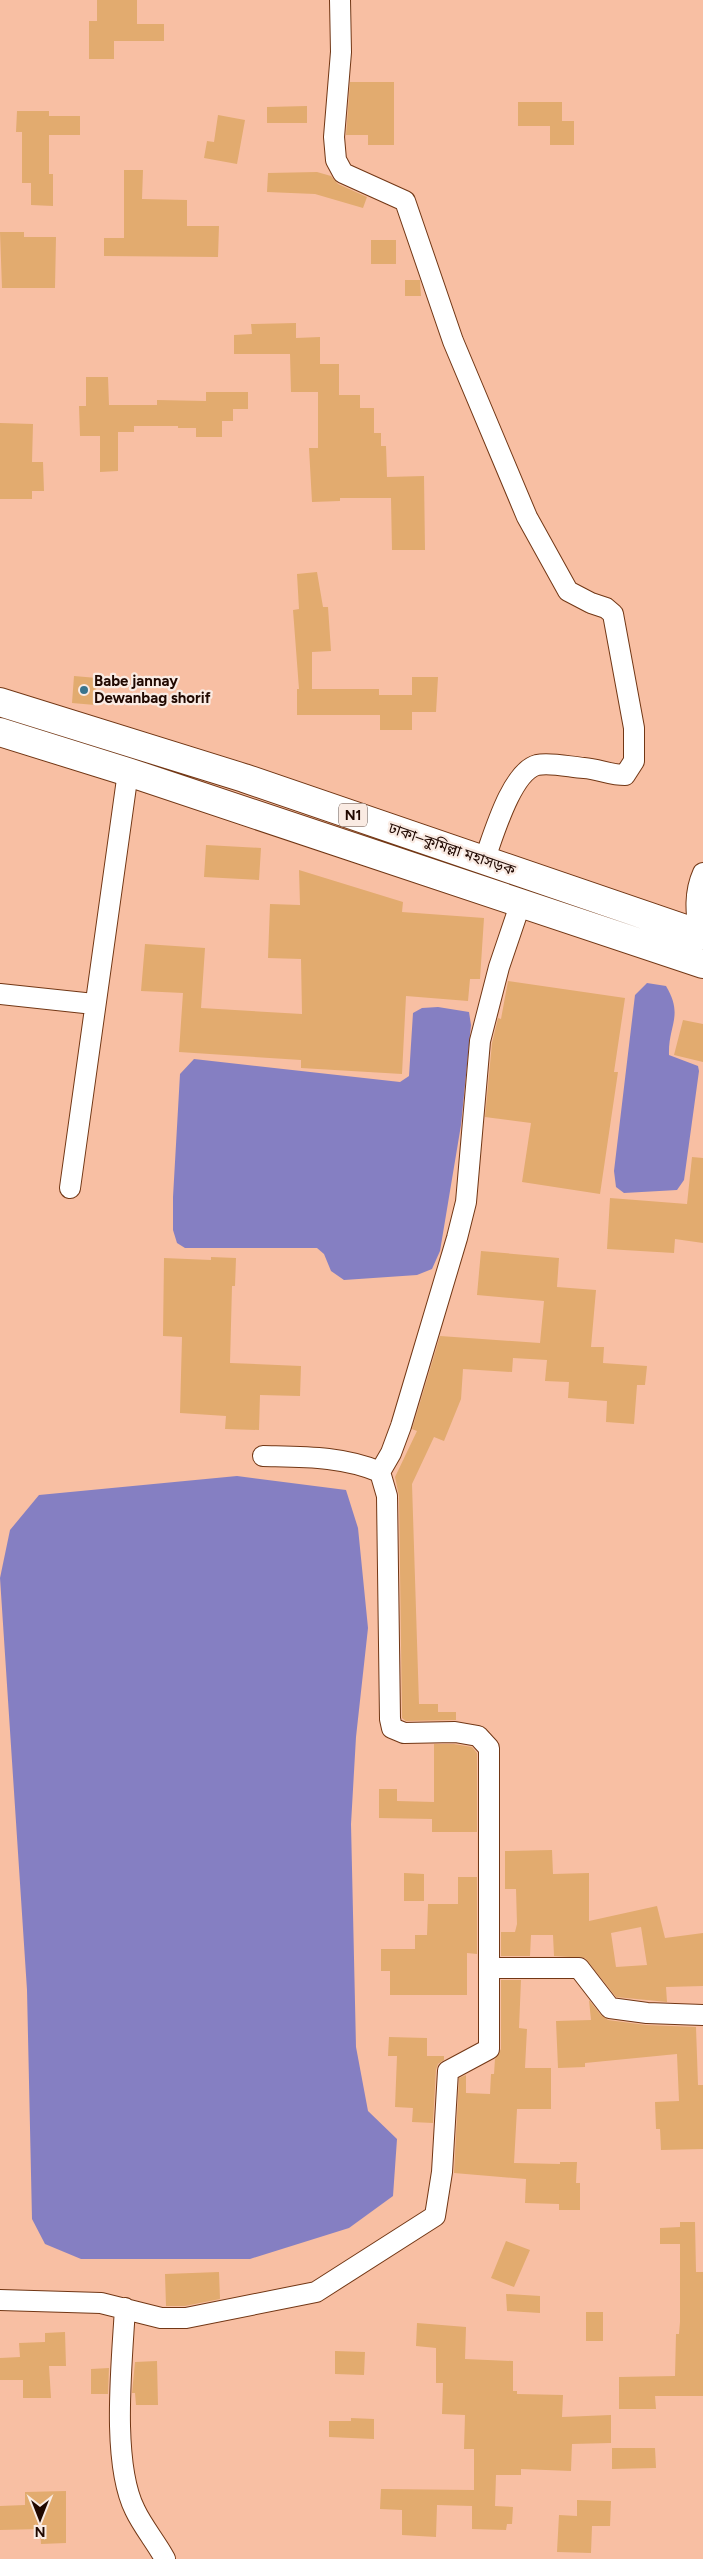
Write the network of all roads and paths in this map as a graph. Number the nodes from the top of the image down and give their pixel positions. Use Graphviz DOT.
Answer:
graph roads {
  1 [pos="340,0"];
  2 [pos="0,702"];
  3 [pos="0,732"];
  4 [pos="128,772"];
  5 [pos="484,860"];
  6 [pos="703,873"];
  7 [pos="521,902"];
  8 [pos="701,934"];
  9 [pos="703,964"];
  10 [pos="0,994"];
  11 [pos="94,1004"];
  12 [pos="70,1188"];
  13 [pos="263,1456"];
  14 [pos="380,1472"];
  15 [pos="490,1968"];
  16 [pos="703,2015"];
  17 [pos="0,2300"];
  18 [pos="125,2308"];
  19 [pos="165,2559"];
  1 -- 5 [label="street"];
  2 -- 5 [label="highway, ঢাকা–কুমিল্লা মহাসড়ক / N1"];
  3 -- 4 [label="highway, ঢাকা–কুমিল্লা মহাসড়ক / N1"];
  4 -- 7 [label="highway, ঢাকা–কুমিল্লা মহাসড়ক / N1"];
  4 -- 11 [label="street"];
  5 -- 8 [label="highway, ঢাকা–কুমিল্লা মহাসড়ক / N1"];
  6 -- 8 [label="street"];
  7 -- 9 [label="highway, ঢাকা–কুমিল্লা মহাসড়ক / N1"];
  7 -- 14 [label="street"];
  10 -- 11 [label="street"];
  11 -- 12 [label="street"];
  13 -- 14 [label="street"];
  14 -- 15 [label="street"];
  15 -- 16 [label="street"];
  15 -- 18 [label="street"];
  17 -- 18 [label="street"];
  18 -- 19 [label="street"];
}
